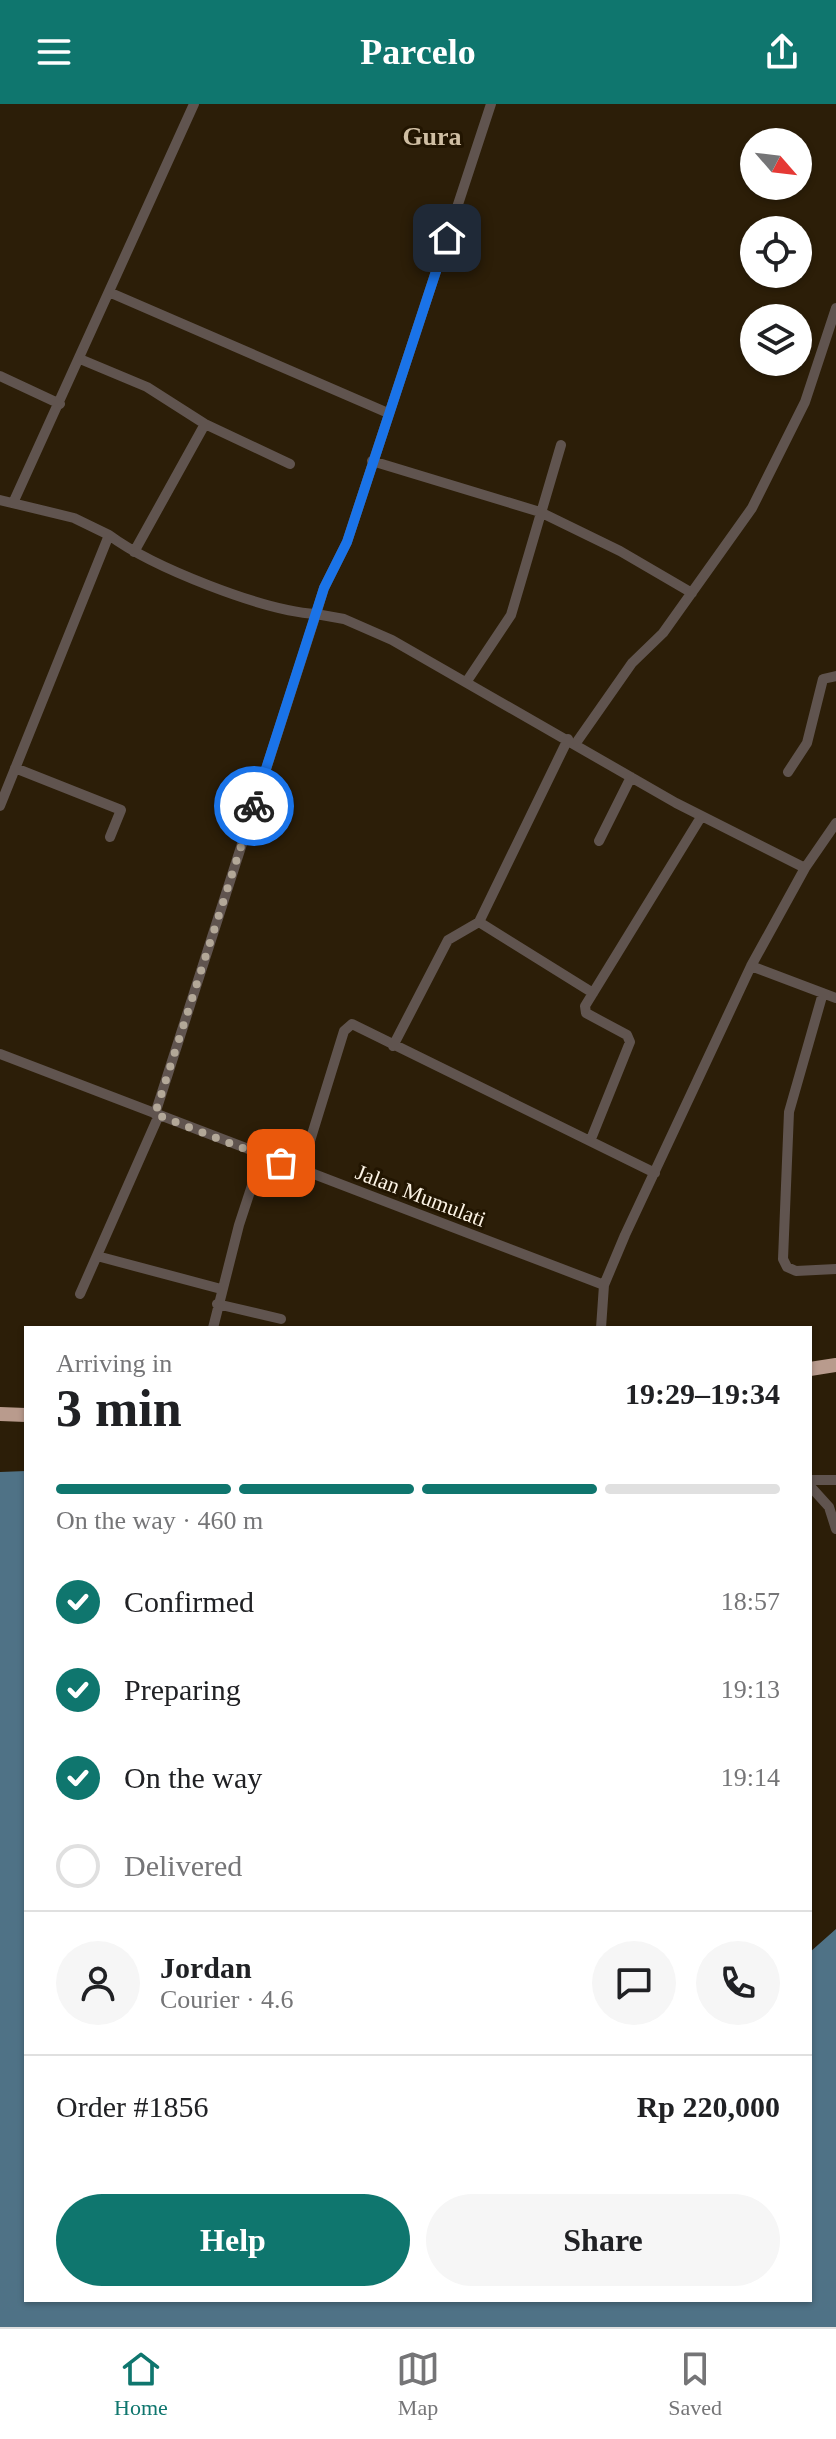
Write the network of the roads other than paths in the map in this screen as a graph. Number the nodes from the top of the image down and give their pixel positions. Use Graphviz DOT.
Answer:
graph roads {
  1 [pos="194,104"];
  2 [pos="491,104"];
  3 [pos="111,293"];
  4 [pos="836,308"];
  5 [pos="80,359"];
  6 [pos="0,376"];
  7 [pos="60,404"];
  8 [pos="388,413"];
  9 [pos="205,424"];
  10 [pos="561,445"];
  11 [pos="372,461"];
  12 [pos="290,464"];
  13 [pos="0,500"];
  14 [pos="13,503"];
  15 [pos="540,512"];
  16 [pos="109,535"];
  17 [pos="134,552"];
  18 [pos="692,593"];
  19 [pos="316,614"];
  20 [pos="836,676"];
  21 [pos="467,681"];
  22 [pos="572,741"];
  23 [pos="15,768"];
  24 [pos="788,772"];
  25 [pos="631,777"];
  26 [pos="0,806"];
  27 [pos="701,817"];
  28 [pos="836,823"];
  29 [pos="110,837"];
  30 [pos="599,841"];
  31 [pos="805,868"];
  32 [pos="479,922"];
  33 [pos="751,966"];
  34 [pos="593,993"];
  35 [pos="823,993"];
  36 [pos="836,998"];
  37 [pos="393,1046"];
  38 [pos="0,1054"];
  39 [pos="157,1114"];
  40 [pos="591,1139"];
  41 [pos="262,1155"];
  42 [pos="301,1170"];
  43 [pos="655,1173"];
  44 [pos="97,1256"];
  45 [pos="836,1269"];
  46 [pos="604,1285"];
  47 [pos="221,1289"];
  48 [pos="80,1294"];
  49 [pos="217,1304"];
  50 [pos="281,1319"];
  51 [pos="213,1326"];
  52 [pos="601,1326"];
  53 [pos="836,1365"];
  54 [pos="812,1369"];
  55 [pos="0,1414"];
  56 [pos="24,1415"];
  57 [pos="836,1480"];
  58 [pos="812,1483"];
  59 [pos="812,1486"];
  60 [pos="836,1529"];
  1 -- 3 [label="street"];
  2 -- 8 [label="street"];
  3 -- 5 [label="street"];
  3 -- 8 [label="street"];
  4 -- 18 [label="street"];
  5 -- 7 [label="street"];
  5 -- 9 [label="street"];
  6 -- 7 [label="street"];
  7 -- 14 [label="street"];
  8 -- 11 [label="street"];
  9 -- 12 [label="street"];
  9 -- 17 [label="street"];
  10 -- 15 [label="street"];
  11 -- 15 [label="street"];
  11 -- 19 [label="street"];
  13 -- 14 [label="street"];
  14 -- 16 [label="street"];
  15 -- 18 [label="street"];
  15 -- 21 [label="street"];
  16 -- 17 [label="street"];
  16 -- 23 [label="street"];
  17 -- 19 [label="street"];
  18 -- 22 [label="street"];
  19 -- 21 [label="street"];
  19 -- 39 [label="street"];
  20 -- 24 [label="street"];
  21 -- 22 [label="street"];
  22 -- 25 [label="street"];
  22 -- 32 [label="street"];
  23 -- 26 [label="street"];
  23 -- 29 [label="street"];
  25 -- 27 [label="street"];
  25 -- 30 [label="street"];
  27 -- 31 [label="street"];
  27 -- 34 [label="street"];
  28 -- 31 [label="street"];
  31 -- 33 [label="street"];
  32 -- 34 [label="street"];
  32 -- 37 [label="street"];
  33 -- 35 [label="street"];
  33 -- 43 [label="street"];
  34 -- 40 [label="street"];
  35 -- 36 [label="street"];
  35 -- 45 [label="street"];
  37 -- 40 [label="street"];
  37 -- 42 [label="street"];
  38 -- 39 [label="street, Jalan Mumulati"];
  39 -- 41 [label="street, Jalan Mumulati"];
  39 -- 44 [label="street"];
  40 -- 43 [label="street"];
  41 -- 42 [label="street, Jalan Mumulati"];
  41 -- 47 [label="street"];
  42 -- 46 [label="street, Jalan Mumulati"];
  43 -- 46 [label="street"];
  44 -- 47 [label="street"];
  44 -- 48 [label="street"];
  46 -- 52 [label="street"];
  47 -- 49 [label="street"];
  49 -- 50 [label="street"];
  49 -- 51 [label="street"];
  53 -- 54 [label="highway"];
  55 -- 56 [label="highway"];
  57 -- 58 [label="street"];
  59 -- 60 [label="street"];
}
